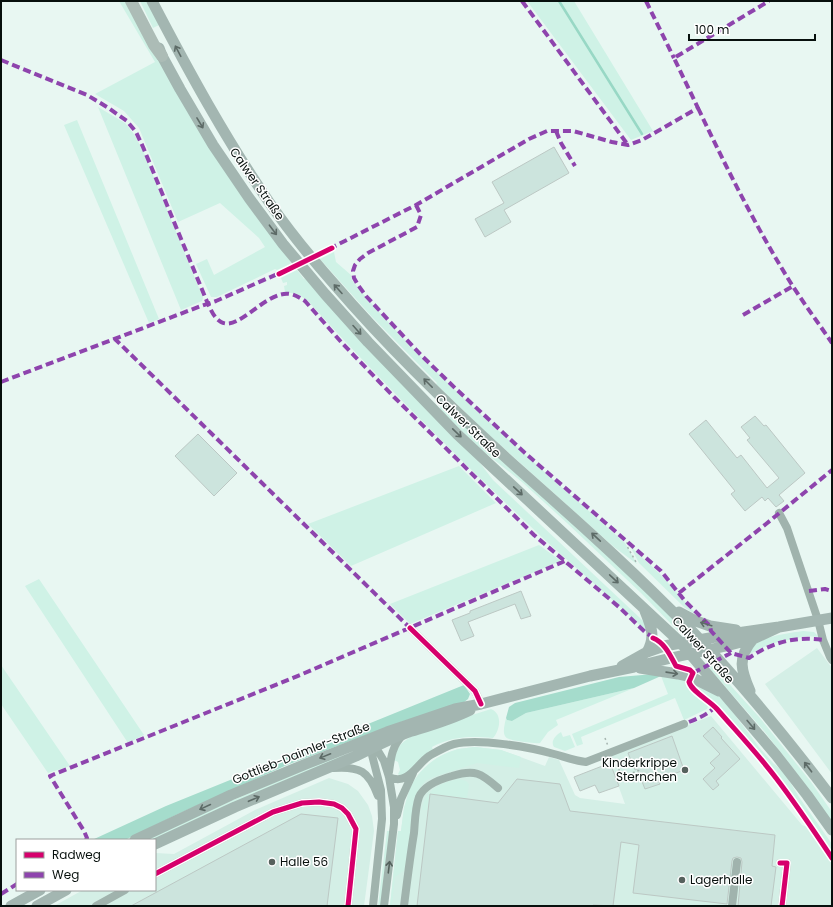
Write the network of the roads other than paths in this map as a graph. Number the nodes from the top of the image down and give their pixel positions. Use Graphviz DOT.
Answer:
graph roads {
  1 [pos="131,1"];
  2 [pos="137,1"];
  3 [pos="152,1"];
  4 [pos="162,56"];
  5 [pos="778,513"];
  6 [pos="643,606"];
  7 [pos="670,608"];
  8 [pos="832,618"];
  9 [pos="818,620"];
  10 [pos="779,627"];
  11 [pos="410,628"];
  12 [pos="744,632"];
  13 [pos="700,639"];
  14 [pos="753,639"];
  15 [pos="680,642"];
  16 [pos="710,650"];
  17 [pos="647,652"];
  18 [pos="690,654"];
  19 [pos="832,660"];
  20 [pos="634,668"];
  21 [pos="613,671"];
  22 [pos="726,696"];
  23 [pos="753,700"];
  24 [pos="481,704"];
  25 [pos="684,724"];
  26 [pos="402,731"];
  27 [pos="361,742"];
  28 [pos="375,746"];
  29 [pos="326,769"];
  30 [pos="414,771"];
  31 [pos="389,776"];
  32 [pos="498,788"];
  33 [pos="832,798"];
  34 [pos="382,806"];
  35 [pos="394,824"];
  36 [pos="832,830"];
  37 [pos="137,839"];
  38 [pos="156,844"];
  39 [pos="737,862"];
  40 [pos="780,863"];
  41 [pos="156,873"];
  42 [pos="38,891"];
  43 [pos="64,891"];
  44 [pos="123,891"];
  45 [pos="11,906"];
  46 [pos="37,906"];
  47 [pos="96,906"];
  48 [pos="348,906"];
  49 [pos="373,906"];
  50 [pos="384,906"];
  51 [pos="404,906"];
  52 [pos="732,906"];
  53 [pos="782,906"];
  1 -- 4 [label="highway"];
  2 -- 4 [label="main road, Calwer Straße"];
  7 -- 3 [label="main road, Calwer Straße, one-way"];
  4 -- 6 [label="main road, Calwer Straße, one-way"];
  5 -- 9 [label="street"];
  6 -- 15 [label="main road, Calwer Straße"];
  6 -- 17 [label="main road"];
  12 -- 7 [label="main road, one-way"];
  7 -- 13 [label="main road, Calwer Straße"];
  8 -- 9 [label="main road, Gottlieb-Daimler-Straße"];
  9 -- 10 [label="main road, Gottlieb-Daimler-Straße"];
  9 -- 19 [label="street"];
  10 -- 12 [label="main road, Gottlieb-Daimler-Straße"];
  10 -- 14 [label="main road, Gottlieb-Daimler-Straße"];
  11 -- 24 [label="street"];
  12 -- 13 [label="main road, Gottlieb-Daimler-Straße"];
  13 -- 15 [label="main road, Gottlieb-Daimler-Straße"];
  13 -- 16 [label="main road, Calwer Straße"];
  14 -- 16 [label="main road, Gottlieb-Daimler-Straße"];
  14 -- 23 [label="main road"];
  15 -- 17 [label="main road, Gottlieb-Daimler-Straße"];
  15 -- 18 [label="main road, Calwer Straße"];
  16 -- 18 [label="main road, Gottlieb-Daimler-Straße"];
  16 -- 23 [label="main road, Calwer Straße"];
  17 -- 21 [label="main road, Gottlieb-Daimler-Straße"];
  18 -- 20 [label="main road, Gottlieb-Daimler-Straße"];
  18 -- 22 [label="main road, Calwer Straße"];
  20 -- 21 [label="main road, Gottlieb-Daimler-Straße"];
  20 -- 22 [label="main road, one-way"];
  21 -- 24 [label="main road, Gottlieb-Daimler-Straße"];
  22 -- 36 [label="main road, Calwer Straße, one-way"];
  33 -- 23 [label="main road, Calwer Straße, one-way"];
  24 -- 26 [label="main road, Gottlieb-Daimler-Straße"];
  25 -- 30 [label="street"];
  26 -- 27 [label="main road, Gottlieb-Daimler-Straße"];
  26 -- 28 [label="main road, Gottlieb-Daimler-Straße"];
  26 -- 31 [label="street"];
  27 -- 28 [label="street"];
  27 -- 37 [label="main road, Gottlieb-Daimler-Straße, one-way"];
  28 -- 29 [label="main road, Gottlieb-Daimler-Straße"];
  28 -- 31 [label="street"];
  28 -- 34 [label="street"];
  29 -- 34 [label="street"];
  38 -- 29 [label="main road, Gottlieb-Daimler-Straße, one-way"];
  30 -- 31 [label="street"];
  30 -- 35 [label="street"];
  31 -- 35 [label="street"];
  32 -- 51 [label="street"];
  34 -- 49 [label="street"];
  50 -- 35 [label="street, one-way"];
  39 -- 52 [label="street"];
  40 -- 53 [label="street"];
  41 -- 48 [label="street"];
  42 -- 45 [label="main road"];
  43 -- 46 [label="main road"];
  44 -- 47 [label="street"];
}
